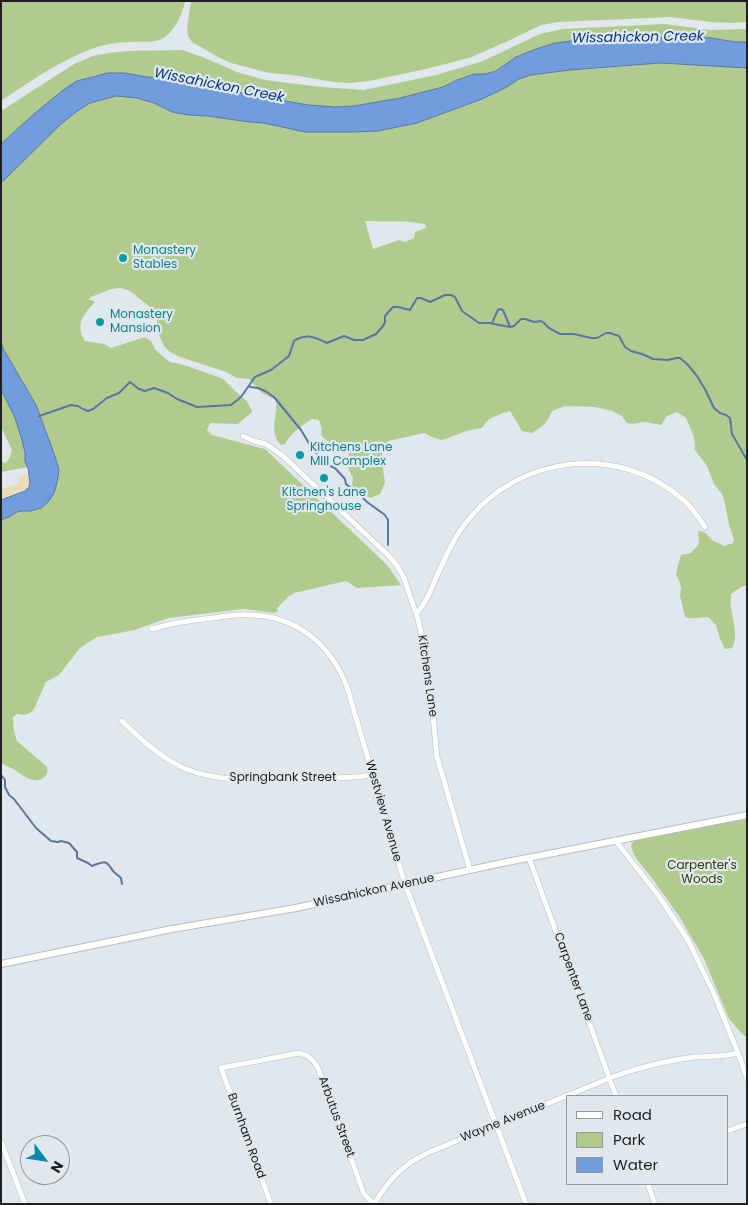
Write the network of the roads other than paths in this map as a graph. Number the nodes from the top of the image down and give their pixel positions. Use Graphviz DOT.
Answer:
graph roads {
  1 [pos="243,436"];
  2 [pos="705,527"];
  3 [pos="417,613"];
  4 [pos="152,629"];
  5 [pos="122,721"];
  6 [pos="372,775"];
  7 [pos="747,815"];
  8 [pos="615,840"];
  9 [pos="529,858"];
  10 [pos="470,870"];
  11 [pos="404,884"];
  12 [pos="1,964"];
  13 [pos="738,1053"];
  14 [pos="222,1068"];
  15 [pos="610,1079"];
  16 [pos="747,1080"];
  17 [pos="570,1095"];
  18 [pos="616,1095"];
  19 [pos="566,1097"];
  20 [pos="747,1124"];
  21 [pos="496,1125"];
  22 [pos="728,1131"];
  23 [pos="1,1142"];
  24 [pos="648,1185"];
  25 [pos="25,1204"];
  26 [pos="271,1204"];
  27 [pos="374,1204"];
  28 [pos="526,1204"];
  29 [pos="656,1204"];
  1 -- 3 [label="street, Kitchens Lane"];
  2 -- 3 [label="street"];
  3 -- 10 [label="street, Kitchens Lane"];
  4 -- 6 [label="street, Westview Avenue"];
  5 -- 6 [label="street, Springbank Street"];
  6 -- 11 [label="street, Westview Avenue"];
  7 -- 8 [label="street, Wissahickon Avenue"];
  8 -- 9 [label="street, Wissahickon Avenue"];
  8 -- 13 [label="street"];
  9 -- 10 [label="street, Wissahickon Avenue"];
  9 -- 15 [label="street, Carpenter Lane"];
  10 -- 11 [label="street, Wissahickon Avenue"];
  11 -- 12 [label="street, Wissahickon Avenue"];
  11 -- 21 [label="street, Westview Avenue"];
  13 -- 15 [label="street, Wayne Avenue"];
  13 -- 16 [label="street"];
  14 -- 26 [label="street, Burnham Road"];
  14 -- 27 [label="street, Arbutus Street"];
  15 -- 17 [label="street, Wayne Avenue"];
  15 -- 18 [label="street, Carpenter Lane"];
  19 -- 21 [label="street, Wayne Avenue"];
  20 -- 22 [label="street"];
  21 -- 27 [label="street, Wayne Avenue"];
  21 -- 28 [label="street, Westview Avenue"];
  23 -- 25 [label="street"];
  24 -- 29 [label="street"];
}
